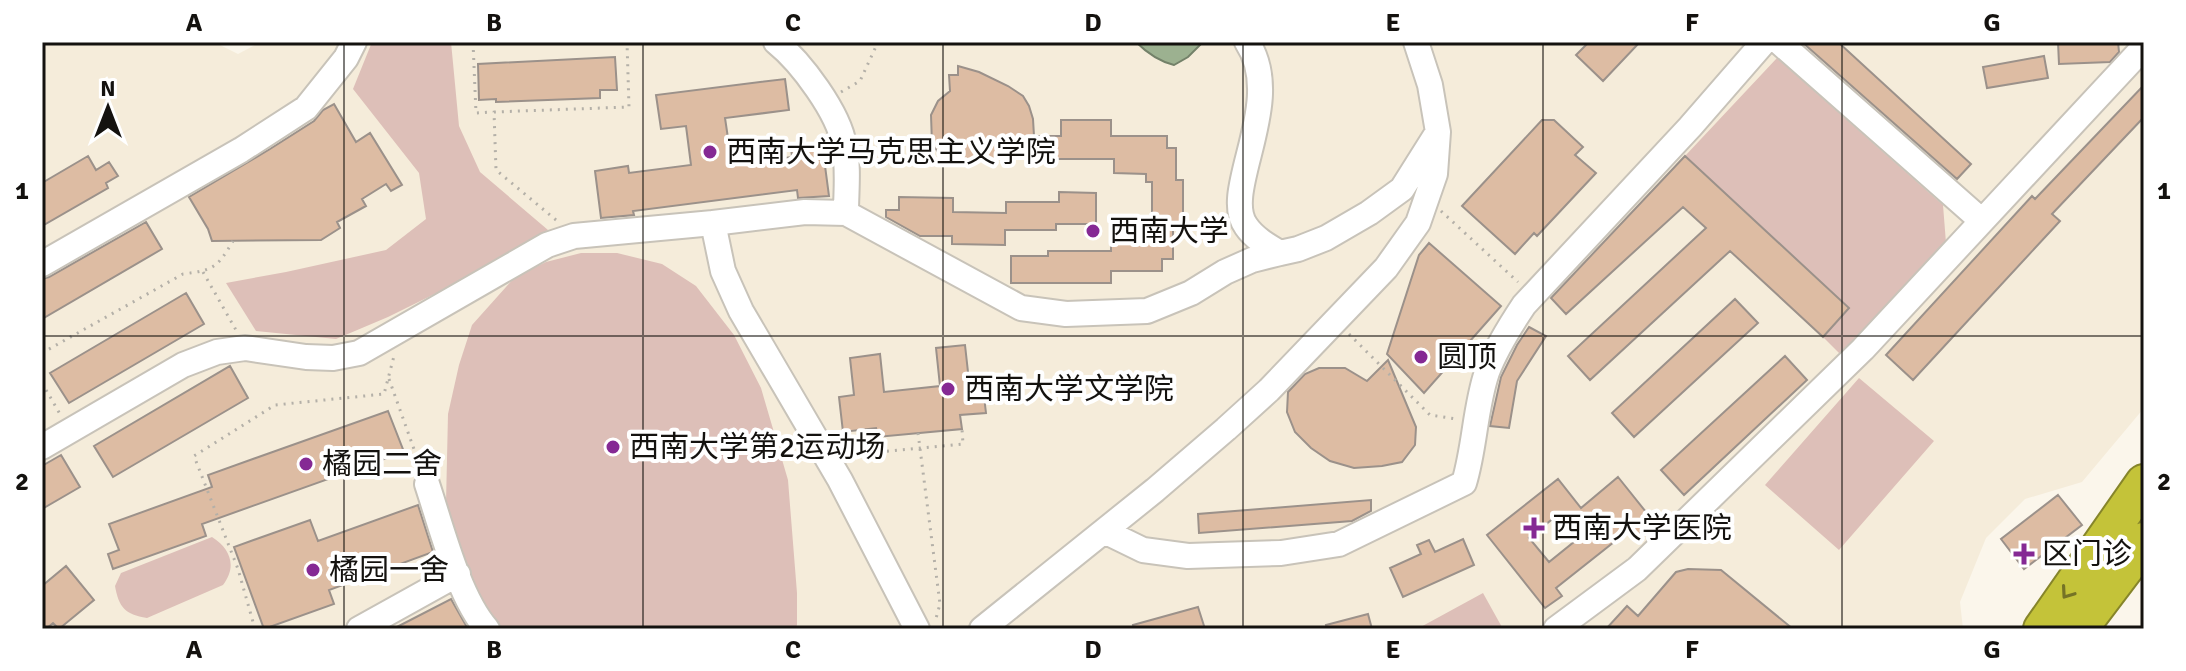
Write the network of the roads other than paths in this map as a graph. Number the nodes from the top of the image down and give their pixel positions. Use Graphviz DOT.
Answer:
graph roads {
  1 [pos="354,42"];
  2 [pos="776,42"];
  3 [pos="1247,42"];
  4 [pos="1416,42"];
  5 [pos="1764,42"];
  6 [pos="1779,42"];
  7 [pos="2144,47"];
  8 [pos="1438,132"];
  9 [pos="846,213"];
  10 [pos="1982,221"];
  11 [pos="713,223"];
  12 [pos="1280,253"];
  13 [pos="42,264"];
  14 [pos="42,447"];
  15 [pos="2144,483"];
  16 [pos="427,484"];
  17 [pos="1104,531"];
  18 [pos="2096,552"];
  19 [pos="2141,553"];
  20 [pos="458,574"];
  21 [pos="359,629"];
  22 [pos="487,629"];
  23 [pos="917,629"];
  24 [pos="982,629"];
  25 [pos="1556,629"];
  26 [pos="2042,629"];
  27 [pos="2079,629"];
  1 -- 13 [label="street"];
  2 -- 9 [label="street"];
  3 -- 12 [label="street"];
  4 -- 8 [label="street"];
  5 -- 17 [label="street"];
  6 -- 10 [label="street"];
  7 -- 10 [label="street"];
  8 -- 12 [label="street"];
  8 -- 17 [label="street"];
  9 -- 11 [label="street"];
  9 -- 12 [label="street"];
  10 -- 25 [label="street"];
  11 -- 14 [label="street"];
  11 -- 23 [label="street"];
  15 -- 18 [label="highway"];
  16 -- 20 [label="street"];
  17 -- 24 [label="street"];
  18 -- 19 [label="street"];
  18 -- 26 [label="highway, one-way"];
  19 -- 27 [label="highway"];
  20 -- 21 [label="street"];
  20 -- 22 [label="street"];
}
